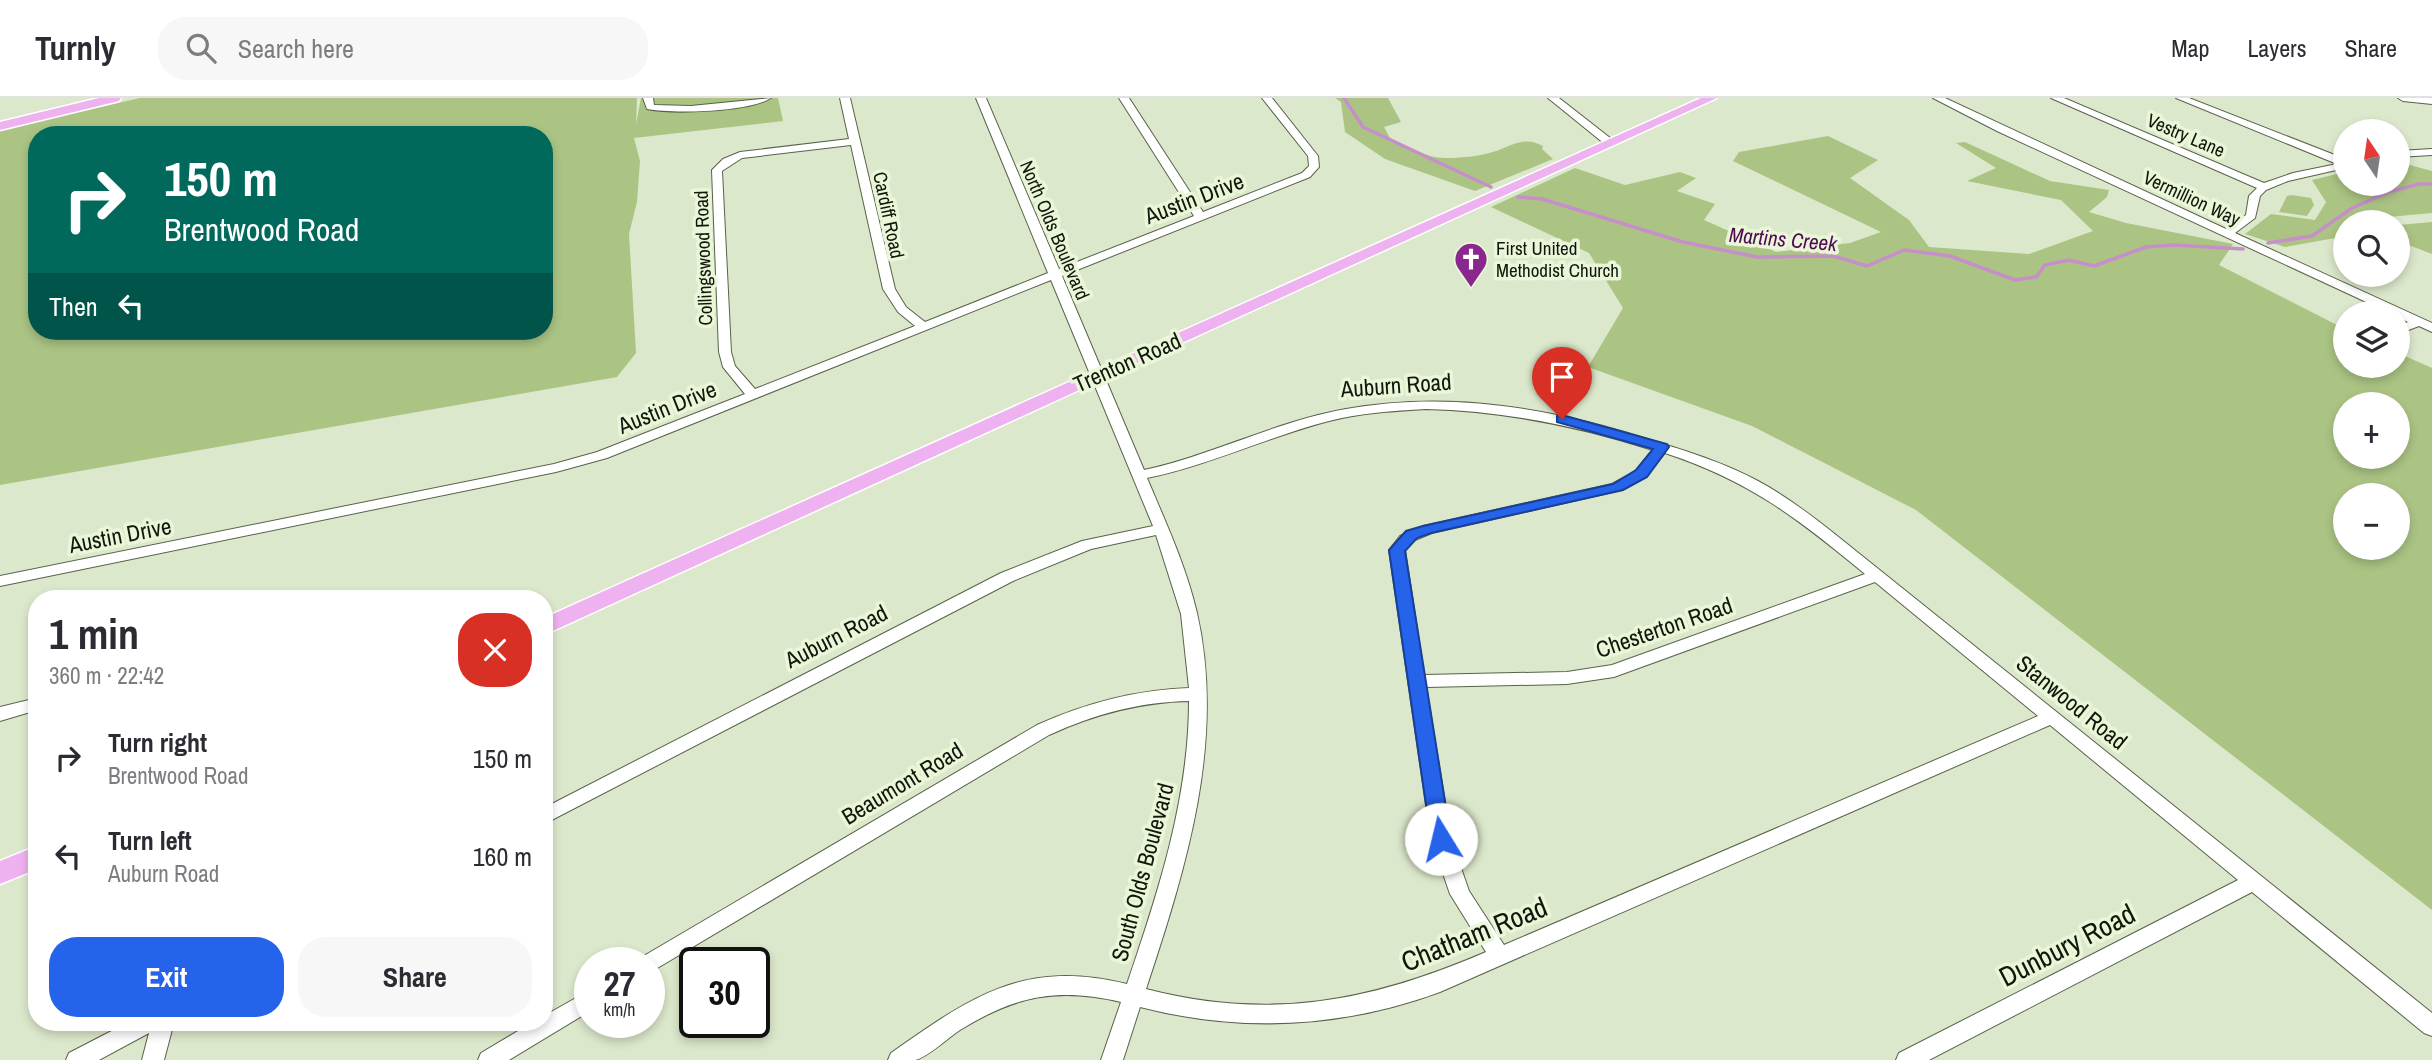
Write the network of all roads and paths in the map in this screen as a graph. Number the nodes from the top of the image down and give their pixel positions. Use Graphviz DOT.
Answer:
graph roads {
  1 [pos="116,98"];
  2 [pos="648,98"];
  3 [pos="766,98"];
  4 [pos="845,98"];
  5 [pos="981,98"];
  6 [pos="1124,98"];
  7 [pos="1267,98"];
  8 [pos="1553,98"];
  9 [pos="1711,98"];
  10 [pos="1938,98"];
  11 [pos="2056,98"];
  12 [pos="2181,98"];
  13 [pos="2403,98"];
  14 [pos="2432,101"];
  15 [pos="0,126"];
  16 [pos="855,141"];
  17 [pos="1610,143"];
  18 [pos="2432,152"];
  19 [pos="2410,153"];
  20 [pos="2333,159"];
  21 [pos="2333,167"];
  22 [pos="2264,187"];
  23 [pos="1201,218"];
  24 [pos="2228,234"];
  25 [pos="1055,275"];
  26 [pos="2419,322"];
  27 [pos="2410,325"];
  28 [pos="924,327"];
  29 [pos="2432,328"];
  30 [pos="1096,375"];
  31 [pos="753,395"];
  32 [pos="1662,447"];
  33 [pos="1139,476"];
  34 [pos="1162,528"];
  35 [pos="1877,575"];
  36 [pos="0,581"];
  37 [pos="553,623"];
  38 [pos="1415,681"];
  39 [pos="1199,694"];
  40 [pos="28,706"];
  41 [pos="0,714"];
  42 [pos="2052,717"];
  43 [pos="553,812"];
  44 [pos="28,861"];
  45 [pos="0,873"];
  46 [pos="2253,881"];
  47 [pos="665,954"];
  48 [pos="1500,956"];
  49 [pos="1133,996"];
  50 [pos="574,1010"];
  51 [pos="553,1022"];
  52 [pos="2432,1026"];
  53 [pos="133,1031"];
  54 [pos="161,1031"];
  55 [pos="538,1031"];
  56 [pos="77,1060"];
  57 [pos="153,1060"];
  58 [pos="489,1060"];
  59 [pos="899,1060"];
  60 [pos="1112,1060"];
  61 [pos="1907,1060"];
  1 -- 15 [label="main road"];
  2 -- 3 [label="street"];
  4 -- 16 [label="street, Cardiff Road"];
  5 -- 25 [label="street, North Olds Boulevard"];
  6 -- 23 [label="street"];
  7 -- 23 [label="street, Austin Drive"];
  8 -- 17 [label="street"];
  9 -- 17 [label="main road, Trenton Road"];
  10 -- 24 [label="street, Vermillion Way"];
  11 -- 22 [label="street, Vestry Lane"];
  12 -- 20 [label="street"];
  13 -- 14 [label="street"];
  16 -- 28 [label="street, Cardiff Road"];
  16 -- 31 [label="street, Collingswood Road"];
  17 -- 30 [label="main road, Trenton Road"];
  18 -- 19 [label="street"];
  21 -- 22 [label="street"];
  22 -- 24 [label="street"];
  23 -- 25 [label="street, Austin Drive"];
  24 -- 26 [label="street, Vermillion Way"];
  25 -- 28 [label="street, Austin Drive"];
  25 -- 30 [label="street, North Olds Boulevard"];
  26 -- 27 [label="street"];
  26 -- 29 [label="street, Vermillion Way"];
  28 -- 31 [label="street, Austin Drive"];
  30 -- 33 [label="street, South Olds Boulevard"];
  30 -- 37 [label="main road, Trenton Road"];
  31 -- 36 [label="street, Austin Drive"];
  32 -- 33 [label="street, Auburn Road"];
  32 -- 35 [label="street, Stanwood Road"];
  32 -- 38 [label="street"];
  33 -- 34 [label="street, South Olds Boulevard"];
  34 -- 39 [label="street, South Olds Boulevard"];
  34 -- 43 [label="street, Auburn Road"];
  35 -- 38 [label="street, Chesterton Road"];
  35 -- 42 [label="street, Stanwood Road"];
  38 -- 48 [label="street"];
  39 -- 47 [label="street, Beaumont Road"];
  39 -- 49 [label="street, South Olds Boulevard"];
  40 -- 41 [label="street"];
  42 -- 46 [label="street, Stanwood Road"];
  42 -- 48 [label="street, Chatham Road"];
  44 -- 45 [label="main road"];
  46 -- 52 [label="street, Stanwood Road"];
  46 -- 61 [label="street, Dunbury Road"];
  48 -- 49 [label="street, Chatham Road"];
  49 -- 59 [label="street, Chatham Road"];
  49 -- 60 [label="street, South Olds Boulevard"];
  50 -- 51 [label="street"];
  53 -- 56 [label="street"];
  54 -- 57 [label="street"];
  55 -- 58 [label="street"];
}
